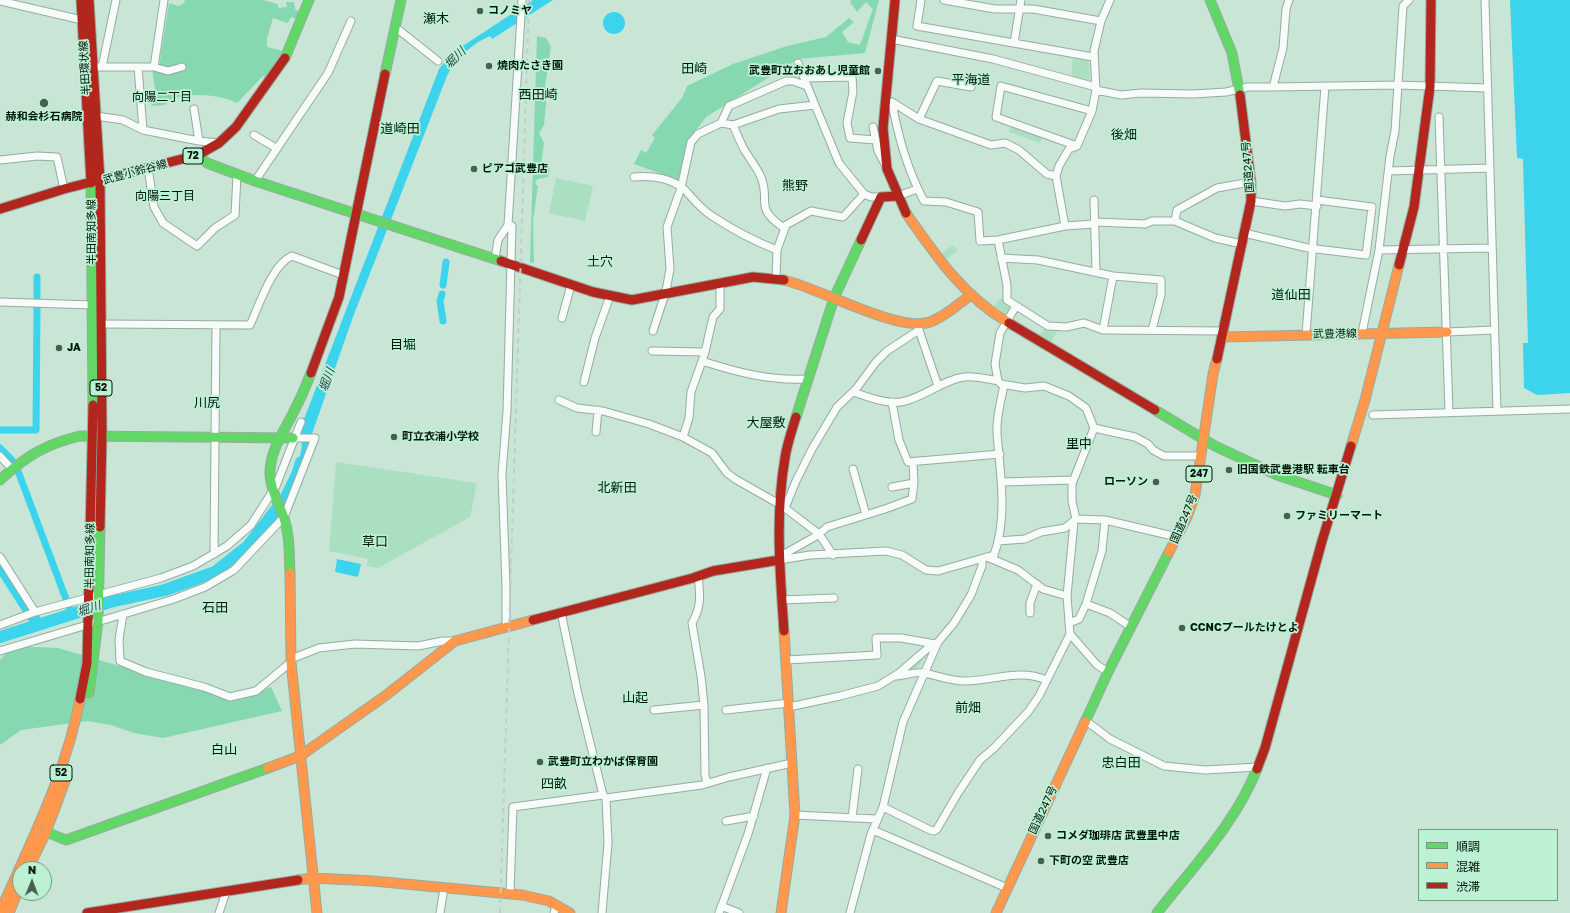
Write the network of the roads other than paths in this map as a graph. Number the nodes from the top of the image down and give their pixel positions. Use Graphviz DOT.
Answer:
graph roads {
  1 [pos="80,0"];
  2 [pos="89,0"];
  3 [pos="116,0"];
  4 [pos="164,0"];
  5 [pos="310,0"];
  6 [pos="401,0"];
  7 [pos="895,0"];
  8 [pos="921,0"];
  9 [pos="944,0"];
  10 [pos="1021,0"];
  11 [pos="1110,0"];
  12 [pos="1210,0"];
  13 [pos="1289,0"];
  14 [pos="1409,0"];
  15 [pos="1431,0"];
  16 [pos="1485,0"];
  17 [pos="0,1"];
  18 [pos="522,1"];
  19 [pos="1019,9"];
  20 [pos="82,20"];
  21 [pos="351,21"];
  22 [pos="1101,21"];
  23 [pos="395,27"];
  24 [pos="891,39"];
  25 [pos="1014,43"];
  26 [pos="1093,57"];
  27 [pos="438,61"];
  28 [pos="798,63"];
  29 [pos="98,67"];
  30 [pos="138,67"];
  31 [pos="154,67"];
  32 [pos="182,67"];
  33 [pos="804,78"];
  34 [pos="1398,85"];
  35 [pos="807,86"];
  36 [pos="1325,86"];
  37 [pos="971,87"];
  38 [pos="1273,87"];
  39 [pos="1430,87"];
  40 [pos="1096,88"];
  41 [pos="1487,88"];
  42 [pos="1239,90"];
  43 [pos="815,105"];
  44 [pos="194,109"];
  45 [pos="1092,111"];
  46 [pos="96,116"];
  47 [pos="1440,117"];
  48 [pos="919,119"];
  49 [pos="721,123"];
  50 [pos="733,125"];
  51 [pos="877,128"];
  52 [pos="896,128"];
  53 [pos="143,130"];
  54 [pos="254,135"];
  55 [pos="876,140"];
  56 [pos="199,141"];
  57 [pos="219,143"];
  58 [pos="1077,146"];
  59 [pos="276,148"];
  60 [pos="198,155"];
  61 [pos="0,160"];
  62 [pos="148,168"];
  63 [pos="1490,168"];
  64 [pos="887,169"];
  65 [pos="1441,169"];
  66 [pos="1420,170"];
  67 [pos="1389,171"];
  68 [pos="237,175"];
  69 [pos="1056,176"];
  70 [pos="634,177"];
  71 [pos="255,181"];
  72 [pos="96,182"];
  73 [pos="1251,182"];
  74 [pos="681,188"];
  75 [pos="64,189"];
  76 [pos="917,189"];
  77 [pos="864,194"];
  78 [pos="898,196"];
  79 [pos="881,197"];
  80 [pos="1094,200"];
  81 [pos="1250,201"];
  82 [pos="1317,203"];
  83 [pos="0,209"];
  84 [pos="355,213"];
  85 [pos="1174,221"];
  86 [pos="1094,223"];
  87 [pos="508,225"];
  88 [pos="1065,226"];
  89 [pos="784,228"];
  90 [pos="1244,233"];
  91 [pos="998,240"];
  92 [pos="1242,244"];
  93 [pos="1313,248"];
  94 [pos="1492,248"];
  95 [pos="1444,249"];
  96 [pos="777,250"];
  97 [pos="1379,250"];
  98 [pos="1404,250"];
  99 [pos="1001,258"];
  100 [pos="495,259"];
  101 [pos="512,265"];
  102 [pos="1096,272"];
  103 [pos="343,275"];
  104 [pos="1114,276"];
  105 [pos="776,278"];
  106 [pos="720,282"];
  107 [pos="571,285"];
  108 [pos="665,294"];
  109 [pos="971,295"];
  110 [pos="610,296"];
  111 [pos="834,298"];
  112 [pos="0,302"];
  113 [pos="92,305"];
  114 [pos="1016,306"];
  115 [pos="562,318"];
  116 [pos="1005,322"];
  117 [pos="101,324"];
  118 [pos="216,325"];
  119 [pos="919,328"];
  120 [pos="1104,330"];
  121 [pos="1152,330"];
  122 [pos="1494,330"];
  123 [pos="653,331"];
  124 [pos="1447,332"];
  125 [pos="1362,333"];
  126 [pos="1383,333"];
  127 [pos="1224,334"];
  128 [pos="1306,334"];
  129 [pos="652,351"];
  130 [pos="705,352"];
  131 [pos="702,361"];
  132 [pos="807,379"];
  133 [pos="584,382"];
  134 [pos="1001,383"];
  135 [pos="938,386"];
  136 [pos="853,392"];
  137 [pos="559,400"];
  138 [pos="892,402"];
  139 [pos="1570,409"];
  140 [pos="598,410"];
  141 [pos="1497,410"];
  142 [pos="1449,412"];
  143 [pos="1372,415"];
  144 [pos="301,422"];
  145 [pos="1094,428"];
  146 [pos="596,432"];
  147 [pos="97,435"];
  148 [pos="215,437"];
  149 [pos="280,437"];
  150 [pos="683,437"];
  151 [pos="293,438"];
  152 [pos="1203,439"];
  153 [pos="1000,454"];
  154 [pos="0,456"];
  155 [pos="1202,456"];
  156 [pos="913,462"];
  157 [pos="12,469"];
  158 [pos="854,469"];
  159 [pos="0,480"];
  160 [pos="1073,480"];
  161 [pos="1002,482"];
  162 [pos="914,483"];
  163 [pos="892,487"];
  164 [pos="272,491"];
  165 [pos="1337,495"];
  166 [pos="781,507"];
  167 [pos="866,515"];
  168 [pos="284,517"];
  169 [pos="1105,520"];
  170 [pos="1075,521"];
  171 [pos="819,534"];
  172 [pos="1177,537"];
  173 [pos="998,541"];
  174 [pos="214,554"];
  175 [pos="833,554"];
  176 [pos="0,557"];
  177 [pos="985,558"];
  178 [pos="779,559"];
  179 [pos="698,576"];
  180 [pos="1037,584"];
  181 [pos="99,595"];
  182 [pos="1066,596"];
  183 [pos="826,597"];
  184 [pos="86,598"];
  185 [pos="834,598"];
  186 [pos="782,600"];
  187 [pos="1086,604"];
  188 [pos="827,606"];
  189 [pos="34,612"];
  190 [pos="561,612"];
  191 [pos="1030,613"];
  192 [pos="123,614"];
  193 [pos="98,621"];
  194 [pos="4,623"];
  195 [pos="1069,623"];
  196 [pos="88,624"];
  197 [pos="506,626"];
  198 [pos="1131,626"];
  199 [pos="1070,634"];
  200 [pos="456,641"];
  201 [pos="936,643"];
  202 [pos="0,651"];
  203 [pos="291,660"];
  204 [pos="786,660"];
  205 [pos="1108,672"];
  206 [pos="924,673"];
  207 [pos="892,676"];
  208 [pos="1046,680"];
  209 [pos="704,705"];
  210 [pos="789,705"];
  211 [pos="654,710"];
  212 [pos="726,710"];
  213 [pos="1085,720"];
  214 [pos="300,756"];
  215 [pos="792,763"];
  216 [pos="1258,767"];
  217 [pos="767,768"];
  218 [pos="858,769"];
  219 [pos="707,783"];
  220 [pos="605,796"];
  221 [pos="883,807"];
  222 [pos="795,815"];
  223 [pos="754,816"];
  224 [pos="852,818"];
  225 [pos="877,819"];
  226 [pos="726,821"];
  227 [pos="873,830"];
  228 [pos="46,832"];
  229 [pos="32,861"];
  230 [pos="313,878"];
  231 [pos="444,888"];
  232 [pos="1007,888"];
  233 [pos="226,892"];
  234 [pos="510,893"];
  235 [pos="12,899"];
  236 [pos="555,909"];
  237 [pos="720,910"];
  238 [pos="5,911"];
  239 [pos="87,913"];
  240 [pos="219,913"];
  241 [pos="317,913"];
  242 [pos="440,913"];
  243 [pos="570,913"];
  244 [pos="602,913"];
  245 [pos="739,913"];
  246 [pos="782,913"];
  247 [pos="850,913"];
  248 [pos="996,913"];
  249 [pos="1157,913"];
  1 -- 20 [label="main road, 半田環状線"];
  2 -- 29 [label="main road, 半田環状線"];
  3 -- 29 [label="street"];
  4 -- 31 [label="street"];
  5 -- 57 [label="main road, 武豊小鈴谷線 / 72"];
  6 -- 23 [label="main road"];
  7 -- 24 [label="main road"];
  8 -- 25 [label="street"];
  9 -- 19 [label="street"];
  10 -- 19 [label="street"];
  11 -- 22 [label="street"];
  12 -- 42 [label="main road, 国道247号 / 247"];
  13 -- 38 [label="street"];
  14 -- 34 [label="street"];
  15 -- 39 [label="main road"];
  16 -- 41 [label="street"];
  17 -- 20 [label="street"];
  18 -- 87 [label="street"];
  19 -- 22 [label="street"];
  19 -- 25 [label="street"];
  20 -- 72 [label="main road, 半田環状線"];
  21 -- 59 [label="street"];
  22 -- 26 [label="street"];
  23 -- 27 [label="street"];
  23 -- 84 [label="main road"];
  24 -- 40 [label="street"];
  24 -- 51 [label="main road"];
  25 -- 26 [label="street"];
  26 -- 40 [label="street"];
  28 -- 33 [label="street"];
  29 -- 30 [label="street"];
  29 -- 46 [label="main road, 半田環状線"];
  30 -- 31 [label="street"];
  30 -- 53 [label="street"];
  31 -- 32 [label="street"];
  33 -- 35 [label="street"];
  33 -- 55 [label="street"];
  34 -- 36 [label="street"];
  34 -- 39 [label="street"];
  34 -- 67 [label="street"];
  35 -- 43 [label="street"];
  35 -- 49 [label="street"];
  36 -- 38 [label="street"];
  36 -- 82 [label="street"];
  37 -- 48 [label="street"];
  38 -- 42 [label="street"];
  39 -- 41 [label="street"];
  39 -- 66 [label="main road"];
  40 -- 42 [label="street"];
  40 -- 45 [label="street"];
  41 -- 63 [label="street"];
  42 -- 73 [label="main road, 国道247号 / 247"];
  43 -- 50 [label="street"];
  43 -- 77 [label="street"];
  44 -- 56 [label="street"];
  45 -- 58 [label="street"];
  45 -- 58 [label="street"];
  46 -- 53 [label="street"];
  46 -- 72 [label="main road, 半田環状線"];
  47 -- 65 [label="street"];
  48 -- 52 [label="street"];
  48 -- 69 [label="street"];
  49 -- 50 [label="street"];
  49 -- 74 [label="street"];
  50 -- 89 [label="street"];
  51 -- 52 [label="street"];
  51 -- 55 [label="street"];
  51 -- 64 [label="main road"];
  52 -- 76 [label="street"];
  53 -- 56 [label="street"];
  54 -- 59 [label="street"];
  55 -- 64 [label="street"];
  56 -- 57 [label="street"];
  57 -- 60 [label="main road, 武豊小鈴谷線 / 72"];
  58 -- 69 [label="street"];
  59 -- 71 [label="street"];
  60 -- 62 [label="main road, 武豊小鈴谷線 / 72"];
  60 -- 68 [label="main road"];
  61 -- 75 [label="street"];
  62 -- 68 [label="street"];
  62 -- 72 [label="main road, 武豊小鈴谷線 / 72"];
  63 -- 65 [label="street"];
  63 -- 94 [label="street"];
  64 -- 78 [label="main road"];
  65 -- 66 [label="street"];
  65 -- 95 [label="street"];
  66 -- 67 [label="street"];
  66 -- 98 [label="main road"];
  67 -- 97 [label="street"];
  68 -- 71 [label="main road"];
  69 -- 88 [label="street"];
  70 -- 74 [label="street"];
  71 -- 84 [label="main road"];
  72 -- 75 [label="main road, 武豊小鈴谷線 / 72"];
  72 -- 113 [label="main road, 半田南知多線 / 52"];
  72 -- 117 [label="main road, 半田南知多線 / 52"];
  73 -- 81 [label="main road, 国道247号 / 247"];
  73 -- 85 [label="street"];
  74 -- 96 [label="street"];
  74 -- 108 [label="street"];
  75 -- 83 [label="main road, 武豊小鈴谷線 / 72"];
  76 -- 78 [label="street"];
  76 -- 91 [label="street"];
  77 -- 79 [label="street"];
  77 -- 89 [label="street"];
  78 -- 79 [label="main road"];
  78 -- 109 [label="main road"];
  79 -- 111 [label="main road"];
  80 -- 86 [label="street"];
  81 -- 82 [label="street"];
  81 -- 90 [label="main road, 国道247号 / 247"];
  82 -- 93 [label="street"];
  82 -- 93 [label="street"];
  84 -- 100 [label="main road"];
  84 -- 103 [label="main road"];
  85 -- 86 [label="street"];
  85 -- 92 [label="street"];
  86 -- 88 [label="street"];
  86 -- 102 [label="street"];
  87 -- 100 [label="street"];
  87 -- 101 [label="street"];
  88 -- 91 [label="street"];
  89 -- 96 [label="street"];
  90 -- 92 [label="main road, 国道247号 / 247"];
  90 -- 93 [label="street"];
  91 -- 99 [label="street"];
  92 -- 127 [label="main road, 国道247号 / 247"];
  93 -- 128 [label="street"];
  94 -- 95 [label="street"];
  94 -- 122 [label="street"];
  95 -- 98 [label="street"];
  95 -- 124 [label="street"];
  96 -- 105 [label="street"];
  97 -- 98 [label="street"];
  97 -- 125 [label="street"];
  98 -- 126 [label="main road"];
  99 -- 102 [label="street"];
  99 -- 114 [label="street"];
  100 -- 101 [label="main road"];
  101 -- 107 [label="main road"];
  101 -- 197 [label="street"];
  102 -- 104 [label="street"];
  103 -- 118 [label="street"];
  103 -- 149 [label="main road"];
  104 -- 120 [label="street"];
  104 -- 121 [label="street"];
  105 -- 106 [label="main road"];
  105 -- 111 [label="main road"];
  106 -- 108 [label="main road"];
  106 -- 130 [label="street"];
  107 -- 110 [label="main road"];
  107 -- 115 [label="street"];
  108 -- 110 [label="main road"];
  108 -- 123 [label="street"];
  109 -- 116 [label="main road"];
  109 -- 119 [label="main road"];
  110 -- 133 [label="street"];
  111 -- 119 [label="main road"];
  111 -- 132 [label="main road"];
  112 -- 113 [label="street"];
  113 -- 147 [label="main road, 半田南知多線 / 52"];
  114 -- 116 [label="street"];
  114 -- 120 [label="street"];
  116 -- 134 [label="street"];
  116 -- 152 [label="main road"];
  117 -- 118 [label="street"];
  117 -- 147 [label="main road, 半田南知多線 / 52"];
  118 -- 148 [label="street"];
  119 -- 135 [label="street"];
  119 -- 136 [label="street"];
  120 -- 121 [label="street"];
  121 -- 127 [label="street"];
  122 -- 124 [label="street"];
  122 -- 141 [label="street"];
  124 -- 126 [label="main road, 武豊港線"];
  124 -- 142 [label="street"];
  125 -- 126 [label="main road, 武豊港線"];
  125 -- 128 [label="main road, 武豊港線"];
  126 -- 165 [label="main road"];
  127 -- 128 [label="main road, 武豊港線"];
  127 -- 152 [label="main road, 国道247号 / 247"];
  129 -- 130 [label="street"];
  130 -- 131 [label="street"];
  131 -- 132 [label="street"];
  131 -- 150 [label="street"];
  132 -- 166 [label="main road"];
  134 -- 135 [label="street"];
  134 -- 145 [label="street"];
  134 -- 153 [label="street"];
  135 -- 138 [label="street"];
  136 -- 138 [label="street"];
  136 -- 166 [label="street"];
  137 -- 140 [label="street"];
  138 -- 156 [label="street"];
  139 -- 141 [label="street"];
  140 -- 146 [label="street"];
  140 -- 150 [label="street"];
  141 -- 142 [label="street"];
  142 -- 143 [label="street"];
  144 -- 151 [label="street"];
  145 -- 155 [label="street"];
  145 -- 160 [label="street"];
  147 -- 148 [label="main road"];
  147 -- 157 [label="main road"];
  147 -- 181 [label="main road, 半田南知多線 / 52"];
  147 -- 184 [label="main road, 半田南知多線 / 52"];
  148 -- 149 [label="main road"];
  148 -- 174 [label="street"];
  149 -- 151 [label="main road"];
  149 -- 164 [label="main road"];
  150 -- 166 [label="street"];
  151 -- 164 [label="street"];
  151 -- 168 [label="street"];
  152 -- 155 [label="main road, 国道247号 / 247"];
  152 -- 165 [label="main road"];
  153 -- 156 [label="street"];
  153 -- 161 [label="street"];
  154 -- 157 [label="street"];
  155 -- 172 [label="main road, 国道247号 / 247"];
  156 -- 162 [label="street"];
  157 -- 159 [label="main road"];
  158 -- 167 [label="street"];
  160 -- 161 [label="street"];
  160 -- 170 [label="street"];
  161 -- 173 [label="street"];
  162 -- 163 [label="street"];
  162 -- 167 [label="street"];
  164 -- 168 [label="main road"];
  164 -- 174 [label="street"];
  165 -- 216 [label="main road"];
  166 -- 171 [label="street"];
  166 -- 178 [label="main road"];
  167 -- 171 [label="street"];
  168 -- 192 [label="street"];
  168 -- 203 [label="main road"];
  169 -- 170 [label="street"];
  169 -- 172 [label="street"];
  169 -- 187 [label="street"];
  170 -- 173 [label="street"];
  170 -- 182 [label="street"];
  171 -- 175 [label="street"];
  171 -- 178 [label="street"];
  172 -- 198 [label="main road, 国道247号 / 247"];
  173 -- 177 [label="street"];
  174 -- 181 [label="street"];
  175 -- 177 [label="street"];
  175 -- 178 [label="street"];
  176 -- 189 [label="street"];
  177 -- 180 [label="street"];
  177 -- 201 [label="street"];
  178 -- 179 [label="main road"];
  178 -- 186 [label="main road"];
  179 -- 190 [label="main road"];
  179 -- 209 [label="street"];
  180 -- 182 [label="street"];
  180 -- 191 [label="street"];
  181 -- 184 [label="street"];
  181 -- 193 [label="main road, 半田南知多線 / 52"];
  182 -- 195 [label="street"];
  183 -- 185 [label="street"];
  183 -- 186 [label="street"];
  183 -- 188 [label="street"];
  184 -- 189 [label="street"];
  184 -- 196 [label="main road, 半田南知多線 / 52"];
  186 -- 204 [label="main road"];
  187 -- 195 [label="street"];
  187 -- 198 [label="street"];
  189 -- 194 [label="street"];
  190 -- 197 [label="main road"];
  190 -- 220 [label="street"];
  192 -- 193 [label="street"];
  192 -- 203 [label="street"];
  193 -- 196 [label="street"];
  193 -- 228 [label="main road, 半田南知多線 / 52"];
  195 -- 199 [label="street"];
  196 -- 202 [label="street"];
  196 -- 238 [label="main road, 半田南知多線 / 52"];
  197 -- 200 [label="main road"];
  198 -- 205 [label="main road, 国道247号 / 247"];
  199 -- 205 [label="street"];
  199 -- 208 [label="street"];
  200 -- 203 [label="street"];
  200 -- 214 [label="main road"];
  201 -- 204 [label="street"];
  201 -- 206 [label="street"];
  201 -- 207 [label="street"];
  203 -- 214 [label="main road"];
  204 -- 210 [label="main road"];
  205 -- 213 [label="main road, 国道247号 / 247"];
  206 -- 207 [label="street"];
  206 -- 208 [label="street"];
  206 -- 221 [label="street"];
  207 -- 210 [label="street"];
  208 -- 221 [label="street"];
  209 -- 211 [label="street"];
  209 -- 219 [label="street"];
  210 -- 212 [label="street"];
  210 -- 215 [label="main road"];
  213 -- 216 [label="street"];
  213 -- 232 [label="main road, 国道247号 / 247"];
  214 -- 228 [label="main road"];
  214 -- 230 [label="main road"];
  215 -- 217 [label="street"];
  215 -- 222 [label="main road"];
  216 -- 249 [label="main road"];
  217 -- 219 [label="street"];
  217 -- 223 [label="street"];
  218 -- 224 [label="street"];
  219 -- 220 [label="street"];
  220 -- 234 [label="street"];
  220 -- 244 [label="street"];
  221 -- 225 [label="street"];
  222 -- 224 [label="street"];
  222 -- 246 [label="main road"];
  223 -- 226 [label="street"];
  223 -- 237 [label="street"];
  224 -- 225 [label="street"];
  225 -- 227 [label="street"];
  227 -- 232 [label="street"];
  227 -- 247 [label="street"];
  228 -- 229 [label="main road, 半田南知多線 / 52"];
  230 -- 231 [label="main road"];
  230 -- 233 [label="main road"];
  230 -- 241 [label="main road"];
  231 -- 234 [label="main road"];
  231 -- 242 [label="street"];
  232 -- 248 [label="main road, 国道247号 / 247"];
  233 -- 239 [label="main road"];
  233 -- 240 [label="street"];
  234 -- 236 [label="main road"];
  235 -- 238 [label="main road, 半田南知多線 / 52"];
  236 -- 243 [label="main road"];
  237 -- 245 [label="street"];
}
